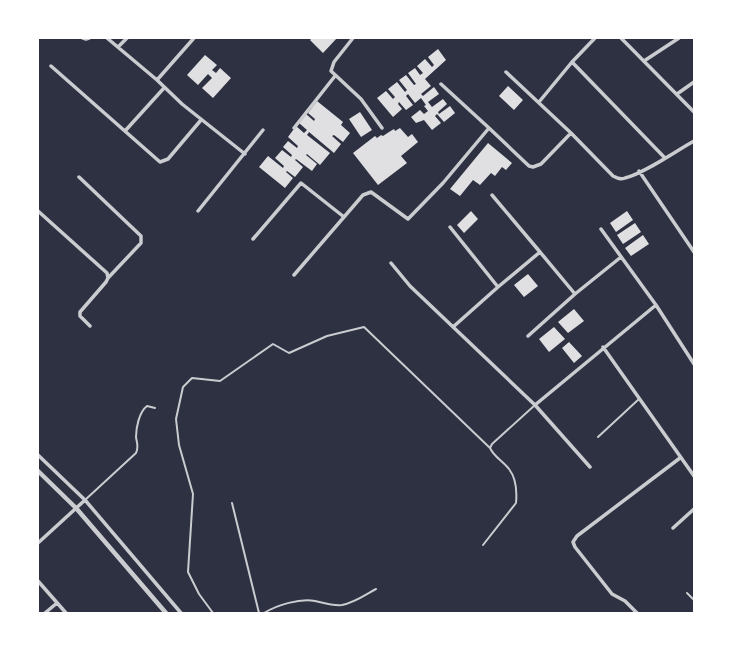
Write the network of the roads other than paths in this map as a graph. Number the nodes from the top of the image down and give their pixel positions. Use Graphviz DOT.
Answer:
graph roads {
  1 [pos="83,38"];
  2 [pos="89,38"];
  3 [pos="107,38"];
  4 [pos="127,38"];
  5 [pos="194,38"];
  6 [pos="352,38"];
  7 [pos="595,38"];
  8 [pos="621,38"];
  9 [pos="679,38"];
  10 [pos="118,47"];
  11 [pos="644,61"];
  12 [pos="572,62"];
  13 [pos="51,66"];
  14 [pos="506,72"];
  15 [pos="335,76"];
  16 [pos="157,80"];
  17 [pos="694,82"];
  18 [pos="441,84"];
  19 [pos="164,88"];
  20 [pos="676,94"];
  21 [pos="539,102"];
  22 [pos="694,112"];
  23 [pos="201,120"];
  24 [pos="294,128"];
  25 [pos="382,128"];
  26 [pos="489,128"];
  27 [pos="263,130"];
  28 [pos="125,131"];
  29 [pos="571,133"];
  30 [pos="694,141"];
  31 [pos="245,154"];
  32 [pos="664,157"];
  33 [pos="639,171"];
  34 [pos="78,177"];
  35 [pos="492,195"];
  36 [pos="38,211"];
  37 [pos="198,211"];
  38 [pos="344,217"];
  39 [pos="450,227"];
  40 [pos="601,229"];
  41 [pos="253,239"];
  42 [pos="540,252"];
  43 [pos="694,252"];
  44 [pos="621,257"];
  45 [pos="391,263"];
  46 [pos="294,275"];
  47 [pos="108,278"];
  48 [pos="498,287"];
  49 [pos="575,294"];
  50 [pos="656,305"];
  51 [pos="90,326"];
  52 [pos="453,327"];
  53 [pos="528,336"];
  54 [pos="603,347"];
  55 [pos="694,364"];
  56 [pos="640,399"];
  57 [pos="535,405"];
  58 [pos="155,408"];
  59 [pos="598,438"];
  60 [pos="490,448"];
  61 [pos="38,455"];
  62 [pos="680,458"];
  63 [pos="590,468"];
  64 [pos="38,471"];
  65 [pos="694,476"];
  66 [pos="84,500"];
  67 [pos="232,503"];
  68 [pos="76,508"];
  69 [pos="694,508"];
  70 [pos="673,528"];
  71 [pos="38,543"];
  72 [pos="483,545"];
  73 [pos="38,581"];
  74 [pos="376,589"];
  75 [pos="687,593"];
  76 [pos="694,600"];
  77 [pos="57,602"];
  78 [pos="45,613"];
  79 [pos="66,613"];
  80 [pos="166,613"];
  81 [pos="180,613"];
  82 [pos="213,613"];
  83 [pos="259,613"];
  84 [pos="264,613"];
  85 [pos="637,613"];
  1 -- 2 [label="street"];
  3 -- 10 [label="street"];
  4 -- 10 [label="street"];
  5 -- 16 [label="street"];
  6 -- 15 [label="street"];
  7 -- 12 [label="street"];
  8 -- 11 [label="street"];
  9 -- 11 [label="street"];
  10 -- 16 [label="street"];
  11 -- 20 [label="street"];
  12 -- 21 [label="street"];
  12 -- 32 [label="street"];
  13 -- 28 [label="street"];
  14 -- 21 [label="street"];
  15 -- 24 [label="street"];
  15 -- 25 [label="street"];
  16 -- 19 [label="street"];
  17 -- 20 [label="street"];
  18 -- 26 [label="street"];
  19 -- 23 [label="street"];
  19 -- 28 [label="street"];
  20 -- 22 [label="street"];
  21 -- 29 [label="street"];
  23 -- 28 [label="street"];
  23 -- 31 [label="street"];
  26 -- 29 [label="street"];
  26 -- 38 [label="street"];
  27 -- 31 [label="street"];
  29 -- 33 [label="street"];
  30 -- 32 [label="street"];
  31 -- 37 [label="street"];
  32 -- 33 [label="street"];
  33 -- 43 [label="street"];
  34 -- 47 [label="street"];
  35 -- 42 [label="street"];
  36 -- 47 [label="street"];
  38 -- 41 [label="street"];
  38 -- 46 [label="street"];
  39 -- 48 [label="street"];
  40 -- 44 [label="street"];
  42 -- 48 [label="street"];
  42 -- 49 [label="street"];
  44 -- 49 [label="street"];
  44 -- 50 [label="street"];
  45 -- 52 [label="street"];
  47 -- 51 [label="street"];
  48 -- 52 [label="street"];
  49 -- 53 [label="street"];
  50 -- 54 [label="street"];
  50 -- 55 [label="street"];
  52 -- 57 [label="street"];
  54 -- 56 [label="street"];
  54 -- 57 [label="street"];
  56 -- 59 [label="lane"];
  56 -- 62 [label="street"];
  57 -- 60 [label="lane"];
  57 -- 63 [label="street"];
  58 -- 66 [label="lane"];
  60 -- 72 [label="lane"];
  60 -- 82 [label="lane"];
  61 -- 66 [label="street"];
  62 -- 65 [label="street"];
  62 -- 85 [label="street"];
  64 -- 68 [label="street"];
  66 -- 68 [label="street"];
  66 -- 81 [label="street"];
  67 -- 83 [label="lane"];
  68 -- 71 [label="street"];
  68 -- 80 [label="street"];
  69 -- 70 [label="street"];
  73 -- 77 [label="street"];
  74 -- 84 [label="lane"];
  75 -- 76 [label="lane"];
  77 -- 78 [label="street"];
  77 -- 79 [label="street"];
}
